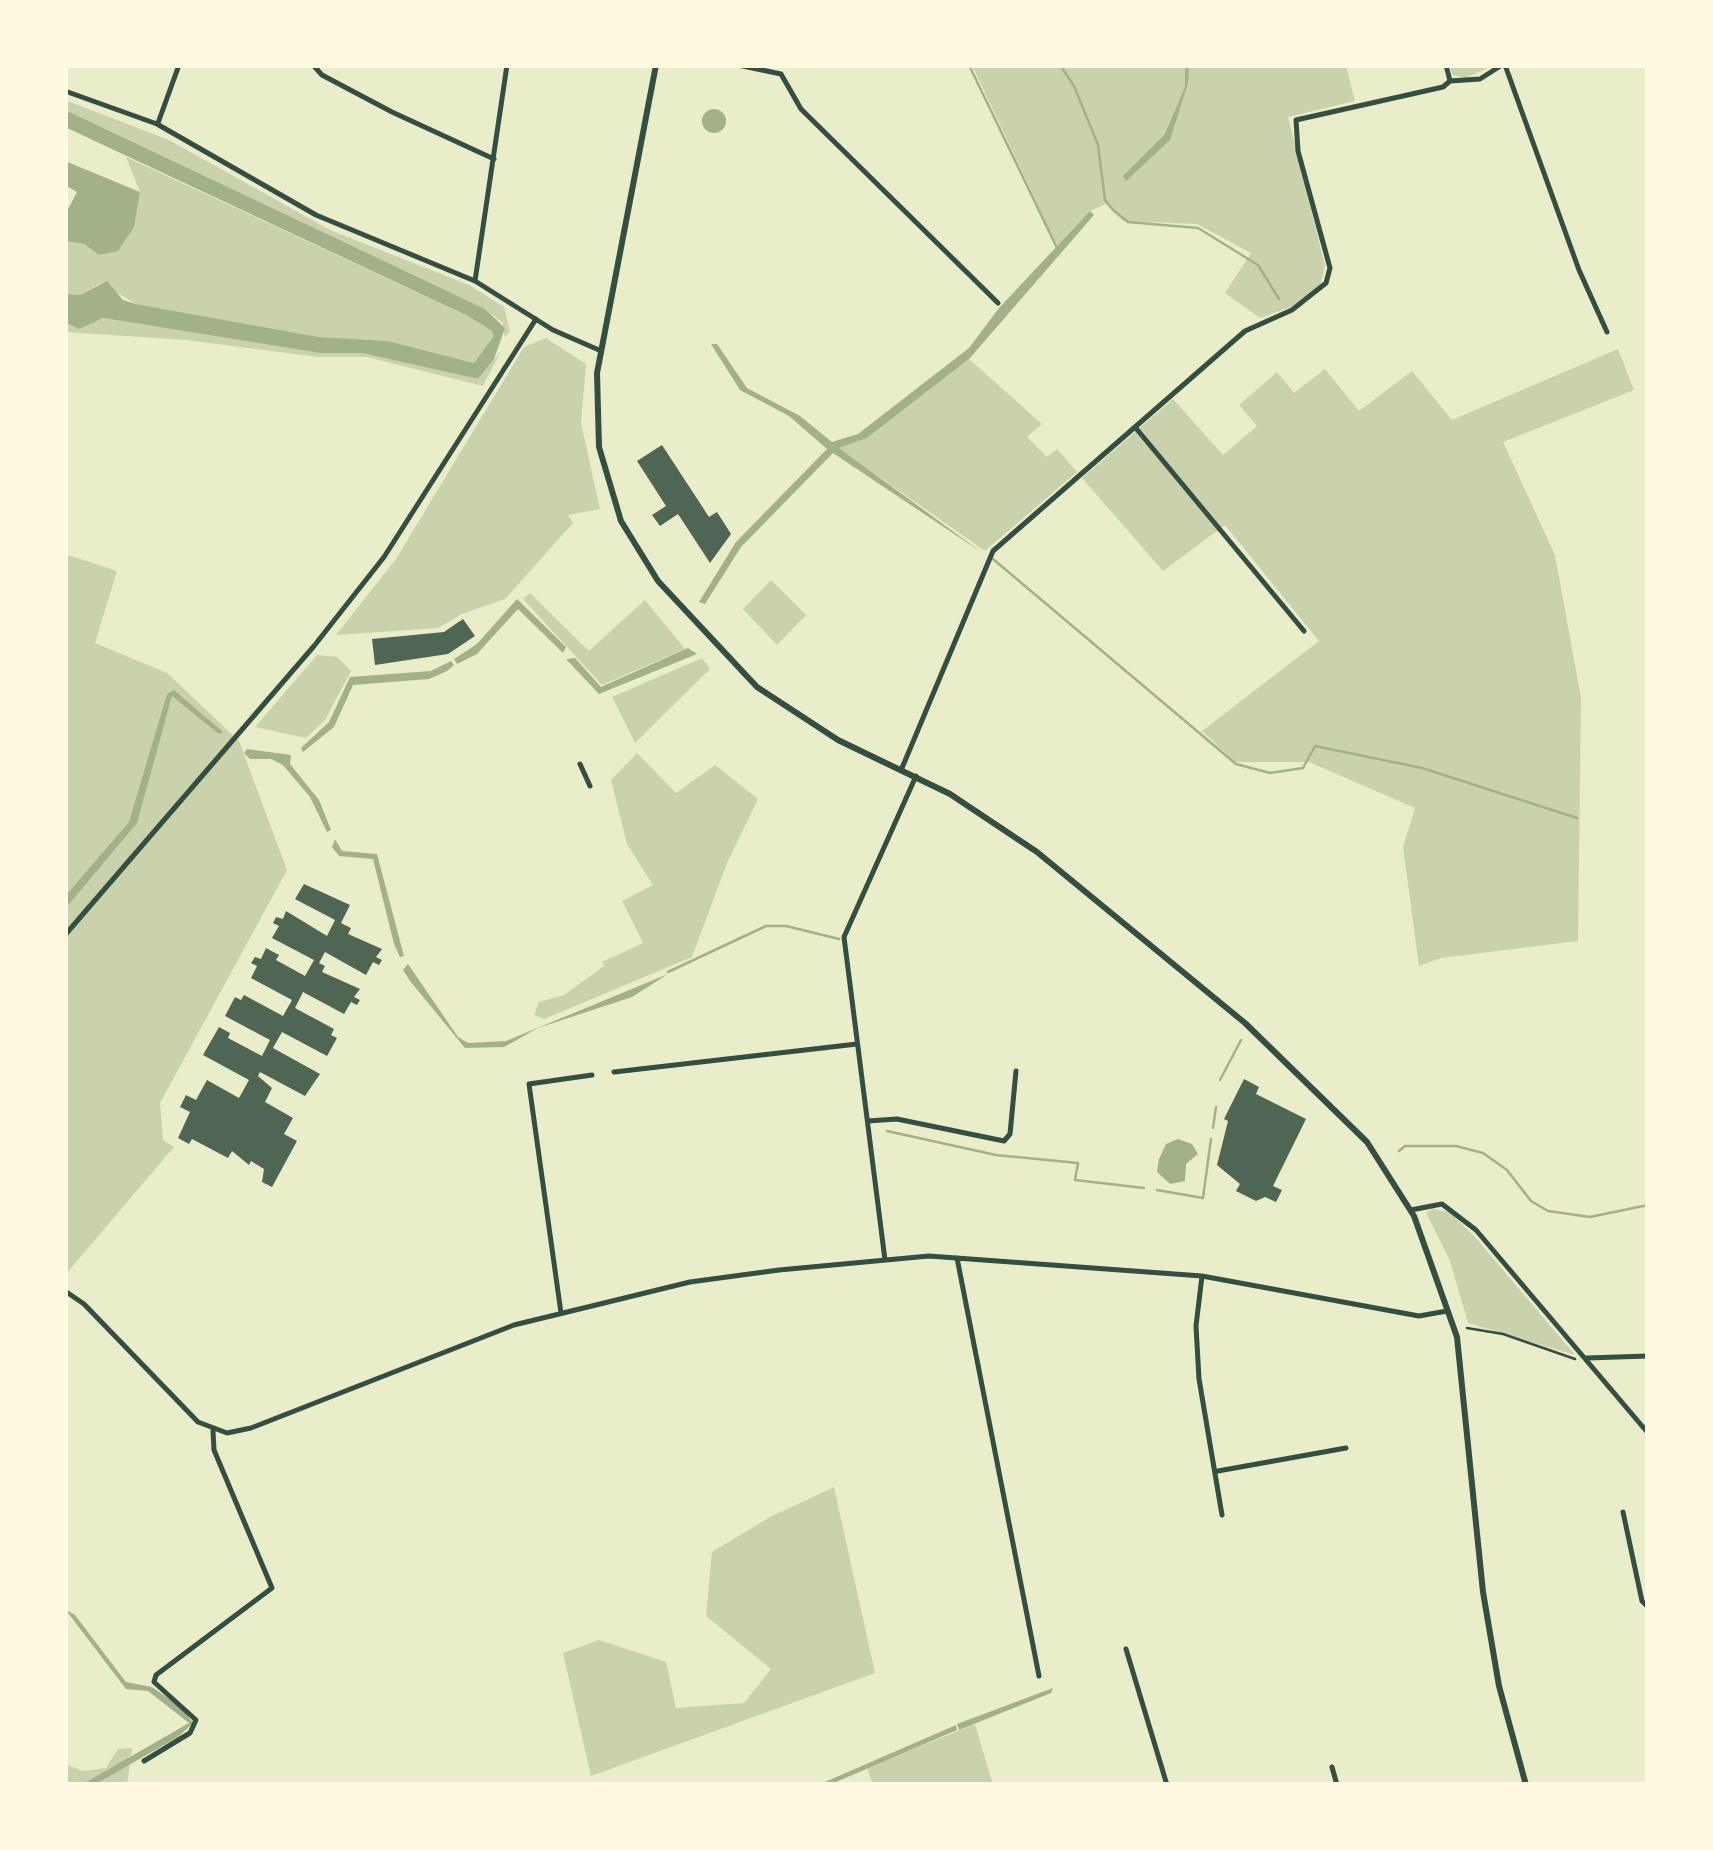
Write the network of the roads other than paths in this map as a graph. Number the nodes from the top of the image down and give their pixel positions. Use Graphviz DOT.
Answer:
graph roads {
  1 [pos="179,65"];
  2 [pos="314,65"];
  3 [pos="507,65"];
  4 [pos="656,65"];
  5 [pos="738,65"];
  6 [pos="1446,65"];
  7 [pos="1504,65"];
  8 [pos="1450,81"];
  9 [pos="65,90"];
  10 [pos="157,124"];
  11 [pos="494,159"];
  12 [pos="475,281"];
  13 [pos="998,303"];
  14 [pos="536,319"];
  15 [pos="1607,332"];
  16 [pos="600,350"];
  17 [pos="1135,426"];
  18 [pos="1304,631"];
  19 [pos="580,764"];
  20 [pos="902,768"];
  21 [pos="917,776"];
  22 [pos="590,786"];
  23 [pos="65,935"];
  24 [pos="857,1044"];
  25 [pos="614,1072"];
  26 [pos="1016,1072"];
  27 [pos="592,1075"];
  28 [pos="868,1120"];
  29 [pos="1411,1210"];
  30 [pos="957,1258"];
  31 [pos="885,1260"];
  32 [pos="1202,1276"];
  33 [pos="65,1292"];
  34 [pos="1450,1310"];
  35 [pos="561,1313"];
  36 [pos="1648,1356"];
  37 [pos="1584,1358"];
  38 [pos="213,1431"];
  39 [pos="1648,1432"];
  40 [pos="1346,1448"];
  41 [pos="1218,1471"];
  42 [pos="1623,1512"];
  43 [pos="1222,1515"];
  44 [pos="1648,1607"];
  45 [pos="1126,1648"];
  46 [pos="1038,1676"];
  47 [pos="144,1761"];
  48 [pos="1332,1766"];
  49 [pos="1167,1785"];
  50 [pos="1338,1785"];
  51 [pos="1526,1785"];
  1 -- 10 [label="street"];
  2 -- 11 [label="street"];
  3 -- 11 [label="street"];
  4 -- 16 [label="main road"];
  5 -- 13 [label="street"];
  6 -- 8 [label="street"];
  7 -- 8 [label="street"];
  7 -- 15 [label="street"];
  8 -- 17 [label="street"];
  9 -- 10 [label="street"];
  10 -- 12 [label="street"];
  11 -- 12 [label="street"];
  12 -- 14 [label="street"];
  14 -- 16 [label="street"];
  14 -- 23 [label="street"];
  16 -- 20 [label="main road"];
  17 -- 18 [label="street"];
  17 -- 20 [label="street"];
  19 -- 22 [label="street"];
  20 -- 21 [label="main road"];
  21 -- 24 [label="street"];
  21 -- 29 [label="main road"];
  24 -- 25 [label="street"];
  24 -- 28 [label="street"];
  26 -- 28 [label="street"];
  27 -- 35 [label="street"];
  28 -- 31 [label="street"];
  29 -- 34 [label="main road"];
  29 -- 37 [label="street"];
  30 -- 31 [label="street"];
  30 -- 32 [label="street"];
  30 -- 46 [label="street"];
  31 -- 35 [label="street"];
  32 -- 34 [label="street"];
  32 -- 41 [label="street"];
  33 -- 38 [label="street"];
  34 -- 51 [label="main road"];
  35 -- 38 [label="street"];
  36 -- 37 [label="street"];
  37 -- 39 [label="street"];
  38 -- 47 [label="street"];
  40 -- 41 [label="street"];
  41 -- 43 [label="street"];
  42 -- 44 [label="street"];
  45 -- 49 [label="street"];
  48 -- 50 [label="street"];
}
